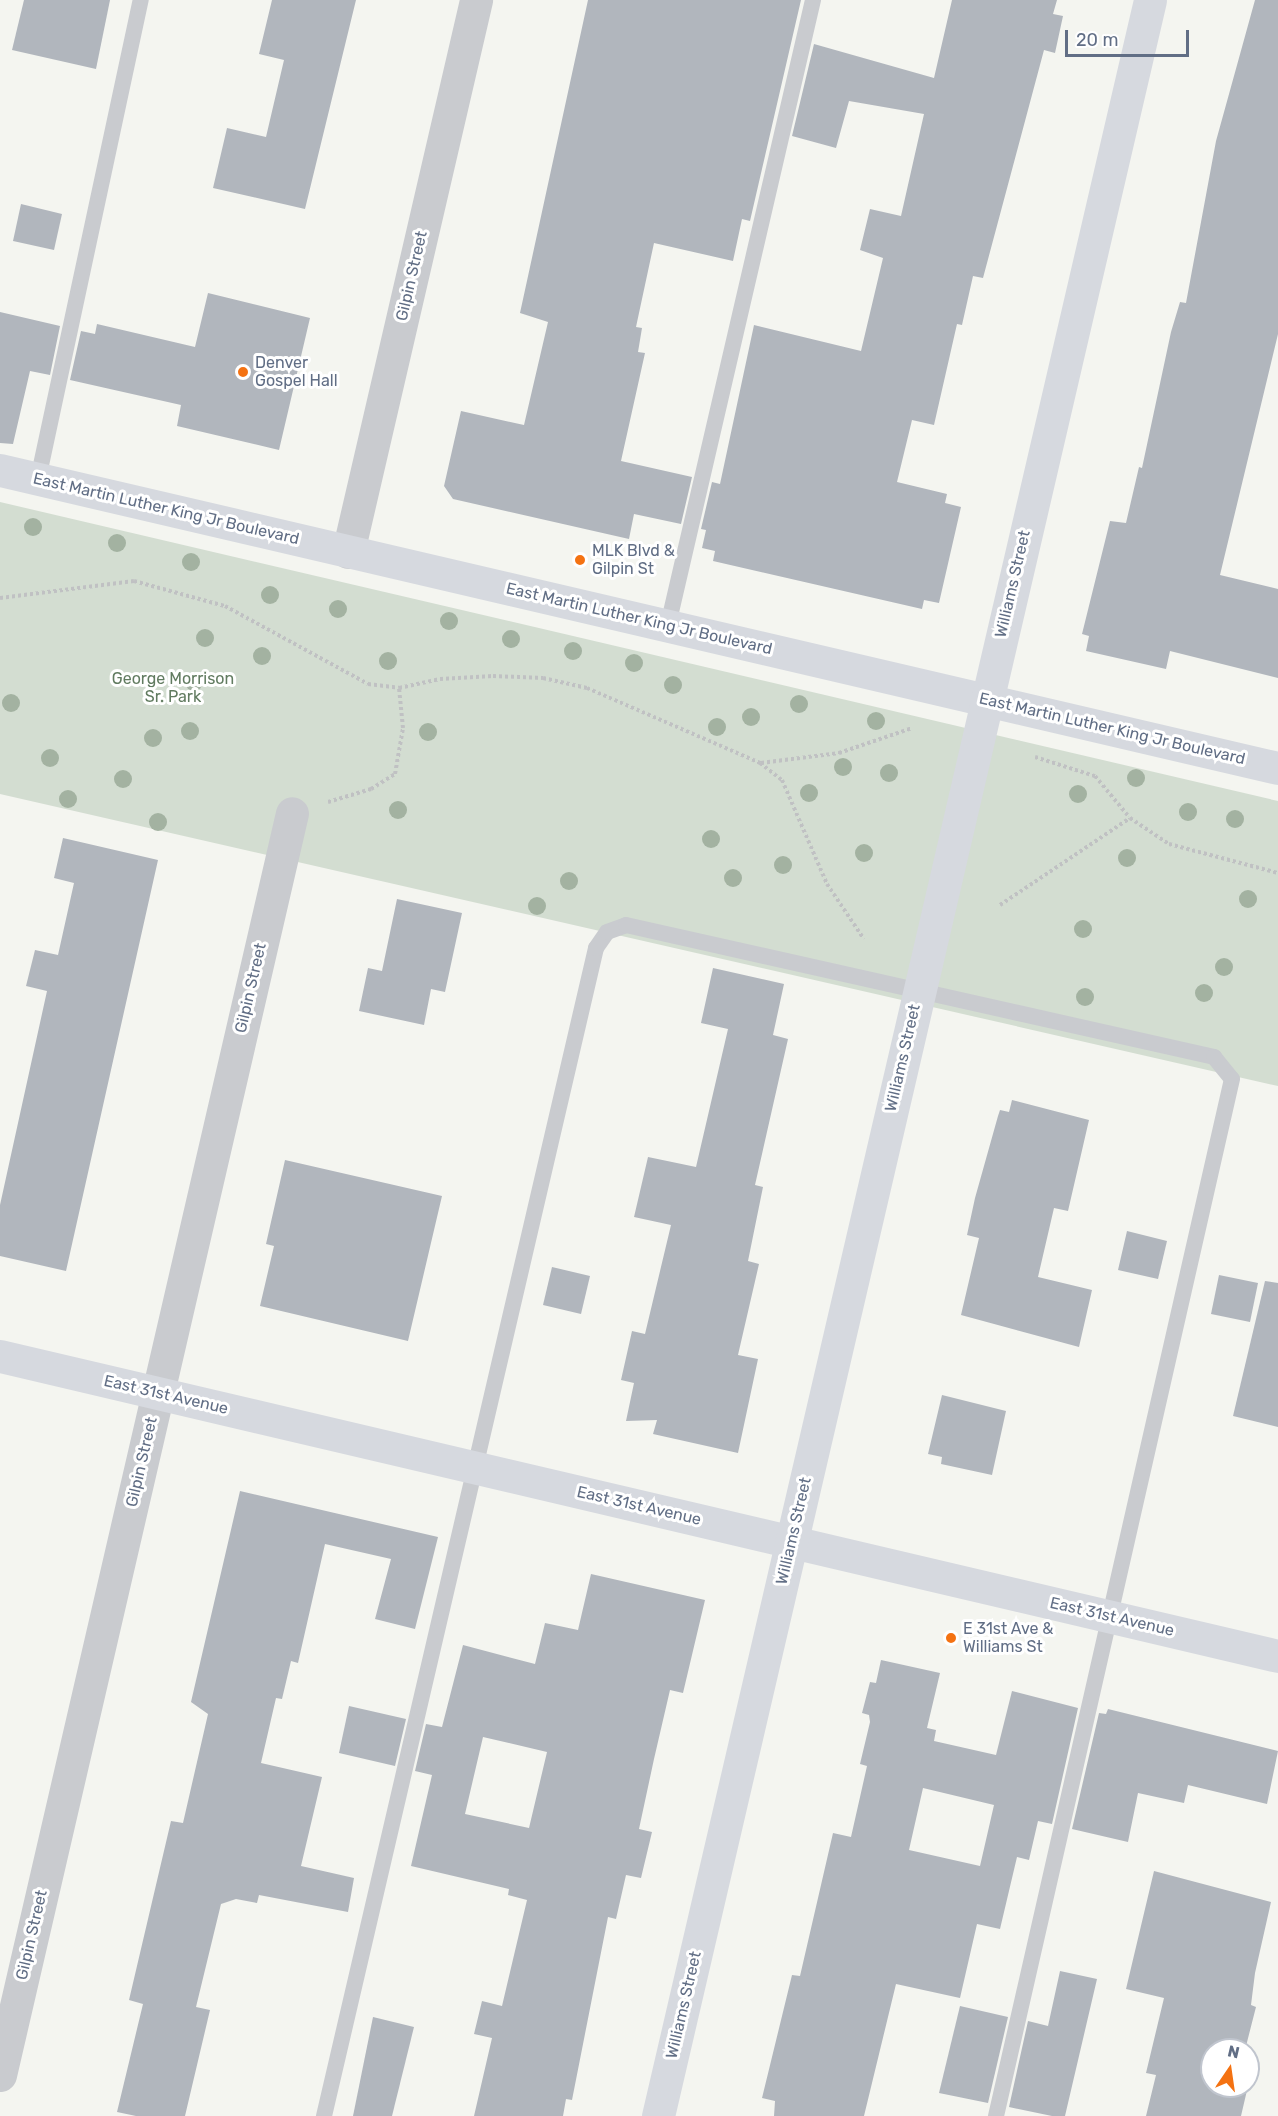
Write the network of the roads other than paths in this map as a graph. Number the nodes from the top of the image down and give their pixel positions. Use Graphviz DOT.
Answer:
graph roads {
  1 [pos="141,0"];
  2 [pos="476,0"];
  3 [pos="813,0"];
  4 [pos="1150,0"];
  5 [pos="0,470"];
  6 [pos="38,479"];
  7 [pos="348,552"];
  8 [pos="668,625"];
  9 [pos="986,700"];
  10 [pos="1278,768"];
  11 [pos="292,813"];
  12 [pos="919,991"];
  13 [pos="0,1356"];
  14 [pos="158,1394"];
  15 [pos="475,1468"];
  16 [pos="791,1542"];
  17 [pos="1111,1617"];
  18 [pos="1278,1656"];
  19 [pos="0,2075"];
  20 [pos="324,2116"];
  21 [pos="658,2116"];
  22 [pos="996,2116"];
  1 -- 6 [label="lane"];
  2 -- 7 [label="street, Gilpin Street"];
  3 -- 8 [label="lane"];
  4 -- 9 [label="main road, Williams Street"];
  5 -- 6 [label="main road, East Martin Luther King Jr Boulevard"];
  6 -- 7 [label="main road, East Martin Luther King Jr Boulevard"];
  7 -- 8 [label="main road, East Martin Luther King Jr Boulevard"];
  8 -- 9 [label="main road, East Martin Luther King Jr Boulevard"];
  9 -- 10 [label="main road, East Martin Luther King Jr Boulevard"];
  9 -- 12 [label="main road, Williams Street"];
  11 -- 14 [label="street, Gilpin Street"];
  12 -- 15 [label="lane"];
  12 -- 16 [label="main road, Williams Street"];
  12 -- 17 [label="lane"];
  13 -- 14 [label="main road, East 31st Avenue"];
  14 -- 15 [label="main road, East 31st Avenue"];
  14 -- 19 [label="street, Gilpin Street"];
  15 -- 16 [label="main road, East 31st Avenue"];
  15 -- 20 [label="lane"];
  16 -- 17 [label="main road, East 31st Avenue"];
  16 -- 21 [label="main road, Williams Street"];
  17 -- 18 [label="main road, East 31st Avenue"];
  17 -- 22 [label="lane"];
}
